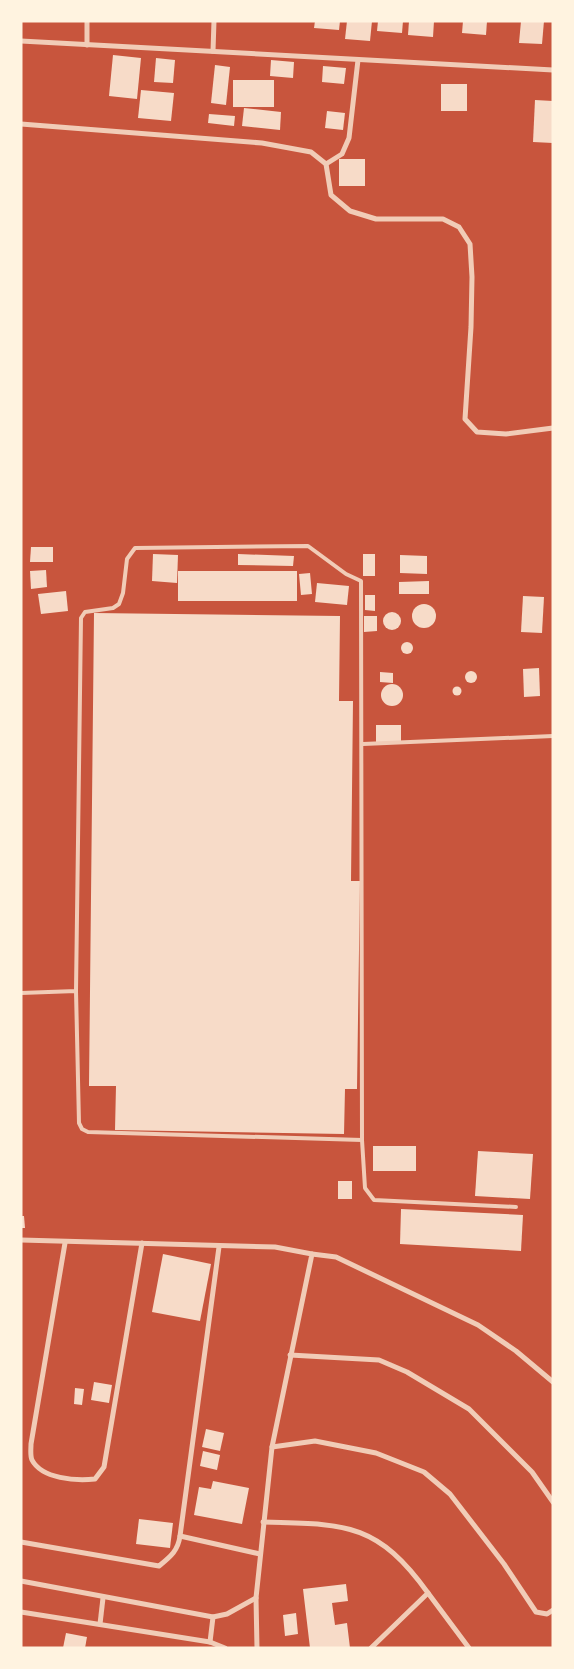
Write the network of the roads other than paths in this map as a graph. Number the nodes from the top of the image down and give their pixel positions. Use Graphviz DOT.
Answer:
graph roads {
  1 [pos="87,21"];
  2 [pos="214,21"];
  3 [pos="21,41"];
  4 [pos="87,45"];
  5 [pos="213,51"];
  6 [pos="358,60"];
  7 [pos="553,70"];
  8 [pos="21,124"];
  9 [pos="326,164"];
  10 [pos="553,428"];
  11 [pos="553,736"];
  12 [pos="363,744"];
  13 [pos="76,991"];
  14 [pos="21,993"];
  15 [pos="362,1140"];
  16 [pos="516,1207"];
  17 [pos="21,1240"];
  18 [pos="65,1243"];
  19 [pos="142,1243"];
  20 [pos="219,1247"];
  21 [pos="312,1254"];
  22 [pos="290,1355"];
  23 [pos="553,1382"];
  24 [pos="272,1447"];
  25 [pos="553,1502"];
  26 [pos="263,1522"];
  27 [pos="180,1536"];
  28 [pos="21,1542"];
  29 [pos="260,1554"];
  30 [pos="21,1581"];
  31 [pos="428,1593"];
  32 [pos="103,1598"];
  33 [pos="256,1598"];
  34 [pos="553,1610"];
  35 [pos="21,1612"];
  36 [pos="213,1617"];
  37 [pos="100,1624"];
  38 [pos="210,1642"];
  39 [pos="225,1648"];
  40 [pos="257,1648"];
  41 [pos="371,1648"];
  42 [pos="469,1648"];
  1 -- 4 [label="street"];
  2 -- 5 [label="street"];
  3 -- 4 [label="street"];
  4 -- 5 [label="street"];
  5 -- 6 [label="street"];
  6 -- 7 [label="street"];
  6 -- 9 [label="street"];
  8 -- 9 [label="street"];
  9 -- 10 [label="street"];
  11 -- 12 [label="lane"];
  12 -- 13 [label="lane"];
  12 -- 15 [label="lane"];
  13 -- 14 [label="lane"];
  13 -- 15 [label="lane"];
  15 -- 16 [label="lane"];
  17 -- 18 [label="street"];
  18 -- 19 [label="street"];
  18 -- 19 [label="street"];
  19 -- 20 [label="street"];
  20 -- 21 [label="street"];
  20 -- 27 [label="street"];
  21 -- 22 [label="street"];
  21 -- 23 [label="street"];
  22 -- 24 [label="street"];
  22 -- 25 [label="street"];
  24 -- 26 [label="street"];
  24 -- 34 [label="street"];
  26 -- 29 [label="street"];
  26 -- 31 [label="street"];
  27 -- 28 [label="street"];
  27 -- 29 [label="street"];
  29 -- 33 [label="street"];
  30 -- 32 [label="street"];
  31 -- 41 [label="street"];
  31 -- 42 [label="street"];
  32 -- 36 [label="street"];
  32 -- 37 [label="street"];
  33 -- 36 [label="street"];
  33 -- 40 [label="street"];
  35 -- 37 [label="street"];
  36 -- 38 [label="street"];
  37 -- 38 [label="street"];
  38 -- 39 [label="street"];
}
